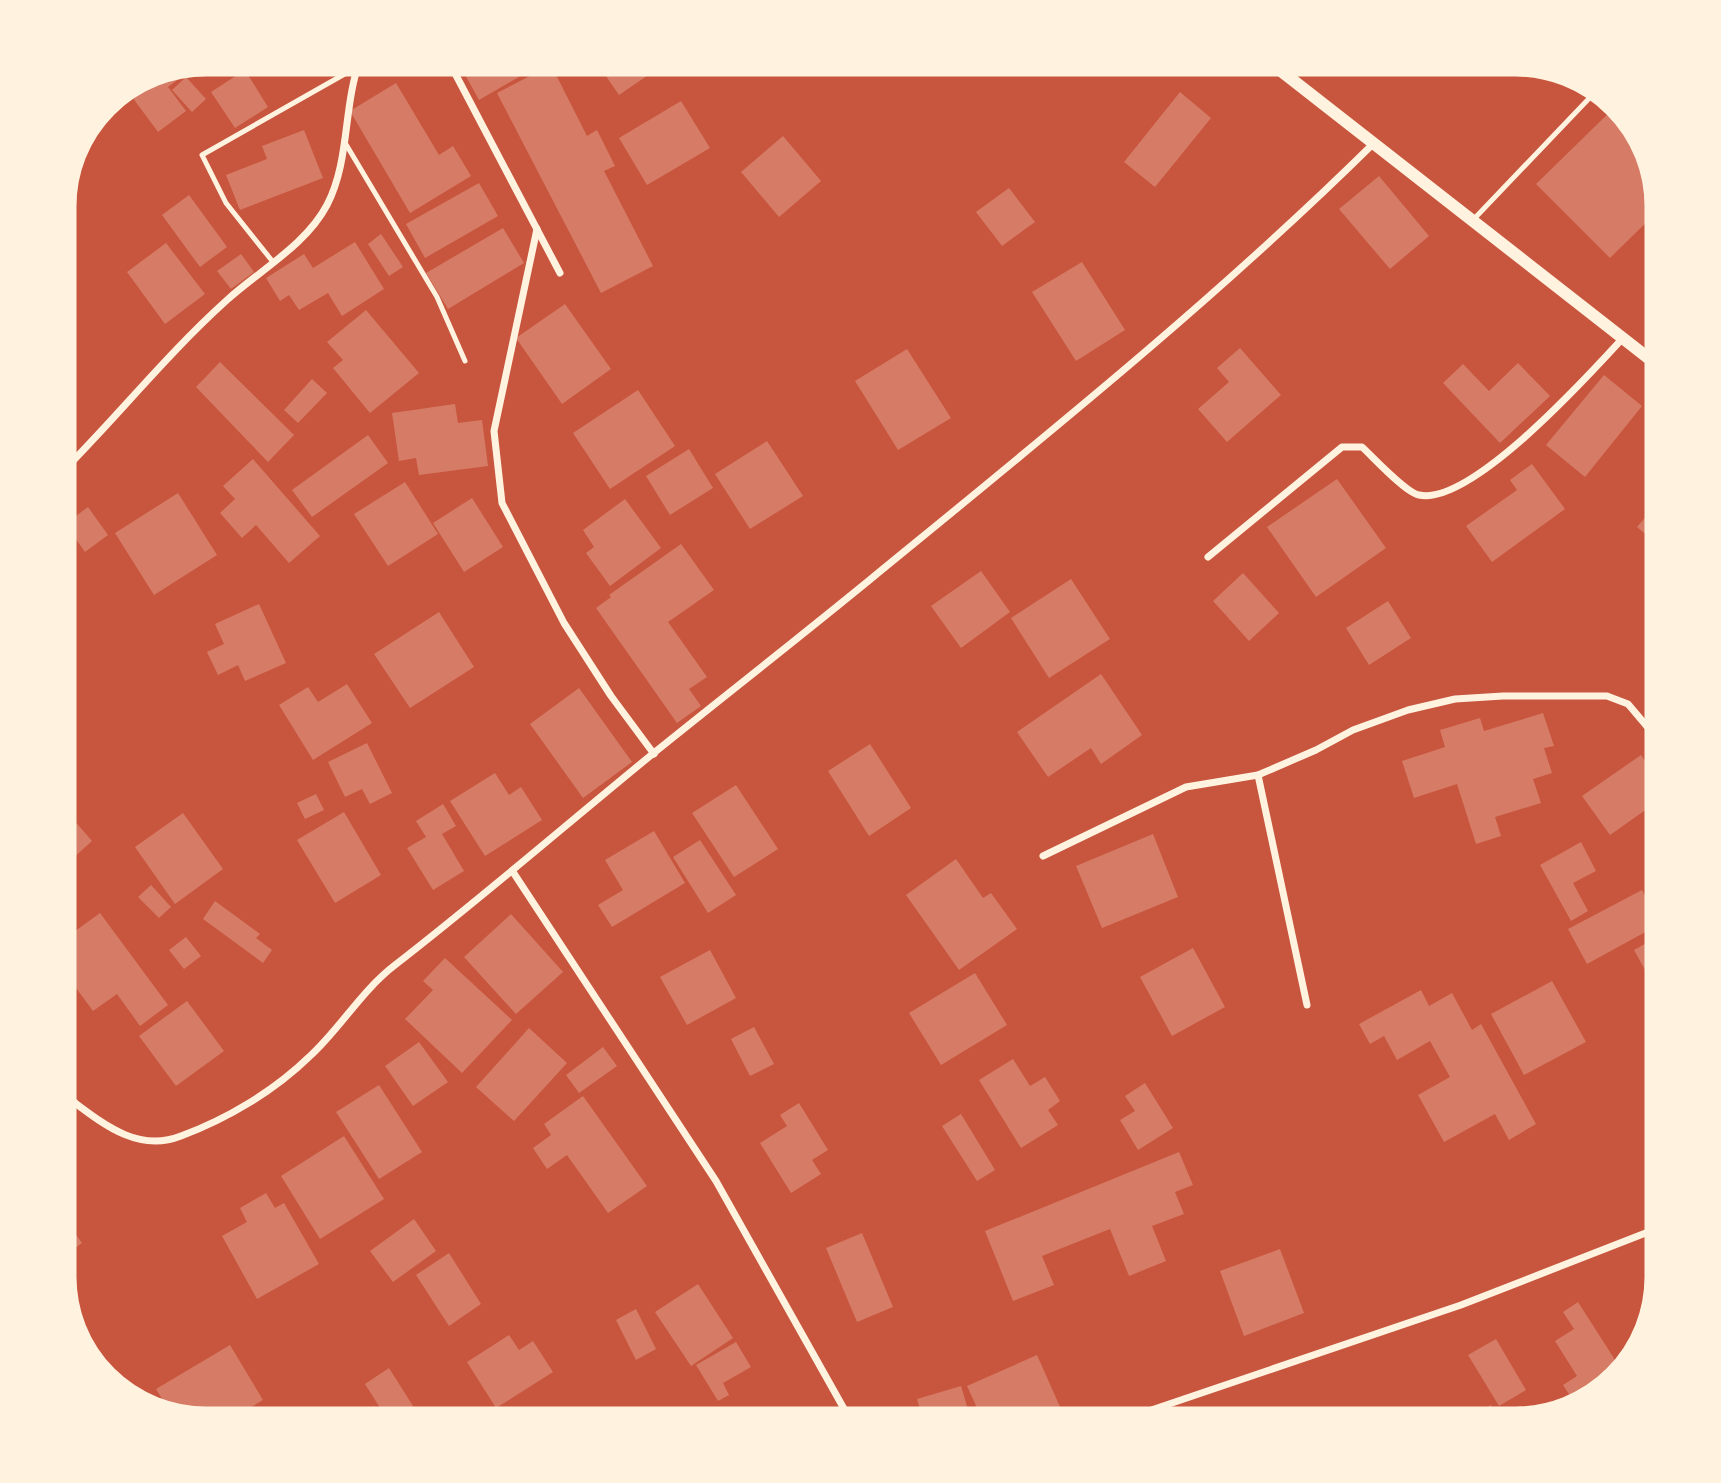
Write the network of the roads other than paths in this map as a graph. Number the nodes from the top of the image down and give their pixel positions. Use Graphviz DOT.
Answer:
graph roads {
  1 [pos="343,72"];
  2 [pos="356,72"];
  3 [pos="454,72"];
  4 [pos="1282,72"];
  5 [pos="1592,96"];
  6 [pos="344,141"];
  7 [pos="1374,143"];
  8 [pos="1473,220"];
  9 [pos="537,229"];
  10 [pos="273,262"];
  11 [pos="560,273"];
  12 [pos="1623,338"];
  13 [pos="1649,359"];
  14 [pos="465,361"];
  15 [pos="72,461"];
  16 [pos="1208,557"];
  17 [pos="1649,729"];
  18 [pos="654,754"];
  19 [pos="1258,775"];
  20 [pos="1042,856"];
  21 [pos="513,873"];
  22 [pos="1307,1004"];
  23 [pos="72,1100"];
  24 [pos="75,1103"];
  25 [pos="72,1105"];
  26 [pos="1649,1232"];
  27 [pos="845,1411"];
  28 [pos="1148,1411"];
  1 -- 10 [label="lane"];
  2 -- 6 [label="street"];
  3 -- 9 [label="street"];
  4 -- 7 [label="street"];
  5 -- 8 [label="lane"];
  6 -- 10 [label="street"];
  6 -- 14 [label="lane"];
  7 -- 8 [label="street"];
  7 -- 18 [label="street"];
  8 -- 12 [label="street"];
  9 -- 11 [label="street"];
  9 -- 18 [label="street"];
  10 -- 15 [label="street"];
  12 -- 13 [label="street"];
  12 -- 16 [label="street"];
  17 -- 19 [label="street"];
  18 -- 21 [label="street"];
  19 -- 20 [label="street"];
  19 -- 22 [label="street"];
  21 -- 24 [label="street"];
  21 -- 27 [label="street"];
  23 -- 24 [label="street"];
  24 -- 25 [label="street"];
  26 -- 28 [label="street"];
}
